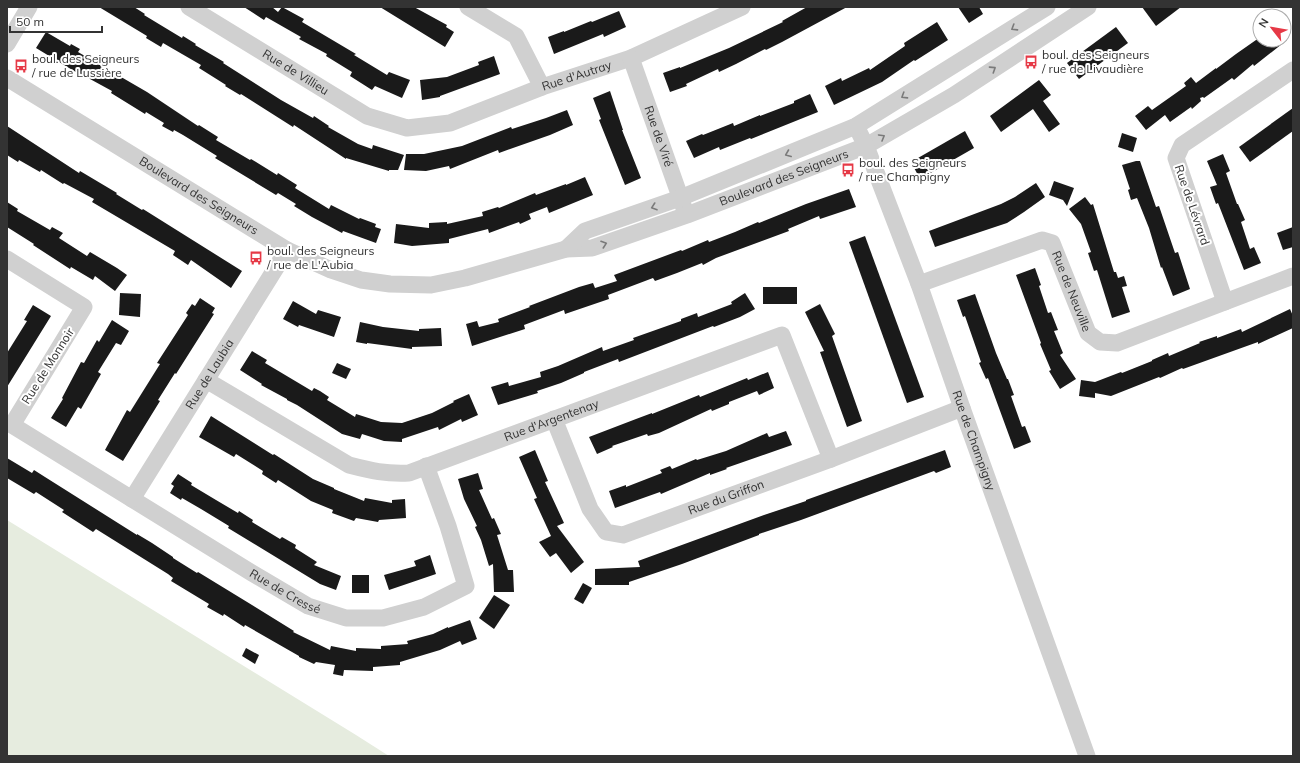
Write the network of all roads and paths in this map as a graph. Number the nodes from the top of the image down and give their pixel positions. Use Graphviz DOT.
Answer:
graph roads {
  1 [pos="29,7"];
  2 [pos="189,7"];
  3 [pos="468,7"];
  4 [pos="742,7"];
  5 [pos="1088,7"];
  6 [pos="1043,8"];
  7 [pos="719,11"];
  8 [pos="1053,31"];
  9 [pos="7,44"];
  10 [pos="631,58"];
  11 [pos="1293,70"];
  12 [pos="7,78"];
  13 [pos="542,87"];
  14 [pos="856,126"];
  15 [pos="407,128"];
  16 [pos="866,146"];
  17 [pos="680,198"];
  18 [pos="687,215"];
  19 [pos="566,249"];
  20 [pos="287,250"];
  21 [pos="7,259"];
  22 [pos="1293,276"];
  23 [pos="919,284"];
  24 [pos="1224,302"];
  25 [pos="206,380"];
  26 [pos="962,408"];
  27 [pos="554,419"];
  28 [pos="12,425"];
  29 [pos="831,459"];
  30 [pos="426,466"];
  31 [pos="132,499"];
  32 [pos="1087,756"];
  1 -- 9 [label="street"];
  2 -- 15 [label="street, Rue de Villieu"];
  3 -- 13 [label="street"];
  4 -- 7 [label="street, Rue d'Autray"];
  5 -- 8 [label="street, Boulevard des Seigneurs"];
  6 -- 8 [label="street"];
  6 -- 14 [label="street, Boulevard des Seigneurs, one-way"];
  7 -- 10 [label="street, Rue d'Autray"];
  16 -- 8 [label="street, Boulevard des Seigneurs, one-way"];
  10 -- 13 [label="street, Rue d'Autray"];
  10 -- 17 [label="street, Rue de Viré"];
  11 -- 24 [label="street, Rue de Lévrard"];
  12 -- 20 [label="street, Boulevard des Seigneurs"];
  13 -- 15 [label="street, Rue d'Autray"];
  14 -- 16 [label="street, Rue de Champigny"];
  14 -- 17 [label="street, Boulevard des Seigneurs, one-way"];
  16 -- 18 [label="street, Boulevard des Seigneurs"];
  16 -- 23 [label="street, Rue de Champigny"];
  17 -- 18 [label="street, Rue de Viré"];
  17 -- 19 [label="street, Boulevard des Seigneurs, one-way"];
  19 -- 18 [label="street, Boulevard des Seigneurs, one-way"];
  19 -- 20 [label="street, Boulevard des Seigneurs"];
  20 -- 25 [label="street, Rue de Laubia"];
  21 -- 28 [label="street, Rue de Monnoir"];
  22 -- 24 [label="street, Rue de Neuville"];
  23 -- 24 [label="street, Rue de Neuville"];
  23 -- 26 [label="street, Rue de Champigny"];
  25 -- 30 [label="street, Rue d'Argentenay"];
  25 -- 31 [label="street, Rue de Laubia"];
  26 -- 29 [label="street, Rue du Griffon"];
  26 -- 32 [label="street, Rue de Champigny"];
  27 -- 29 [label="street, Rue du Griffon"];
  27 -- 29 [label="street, Rue d'Argentenay"];
  27 -- 30 [label="street, Rue d'Argentenay"];
  28 -- 31 [label="street, Rue de Cressé"];
  30 -- 31 [label="street, Rue de Cressé"];
}
